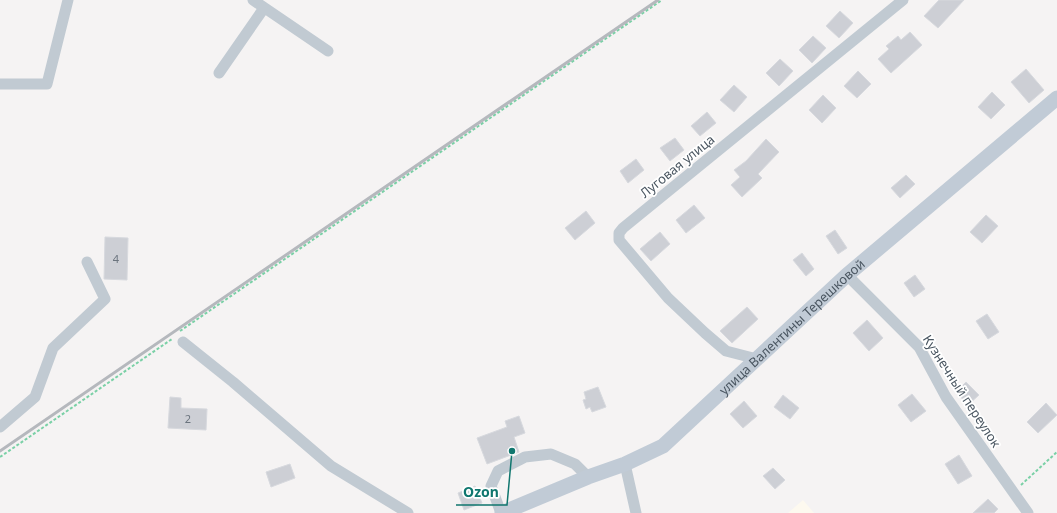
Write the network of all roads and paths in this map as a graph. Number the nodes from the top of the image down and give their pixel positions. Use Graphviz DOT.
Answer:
graph roads {
  1 [pos="68,0"];
  2 [pos="253,0"];
  3 [pos="662,0"];
  4 [pos="903,0"];
  5 [pos="264,8"];
  6 [pos="328,51"];
  7 [pos="219,74"];
  8 [pos="0,84"];
  9 [pos="1057,98"];
  10 [pos="87,262"];
  11 [pos="847,275"];
  12 [pos="180,338"];
  13 [pos="757,359"];
  14 [pos="0,427"];
  15 [pos="1057,452"];
  16 [pos="0,457"];
  17 [pos="625,464"];
  18 [pos="588,477"];
  19 [pos="1013,493"];
  20 [pos="408,513"];
  21 [pos="501,513"];
  22 [pos="636,513"];
  23 [pos="1028,513"];
  1 -- 8 [label="street"];
  2 -- 5 [label="street"];
  3 -- 12 [label="path"];
  4 -- 13 [label="street, Луговая улица"];
  5 -- 6 [label="street"];
  5 -- 7 [label="street"];
  9 -- 11 [label="street, улица Валентины Терешковой"];
  10 -- 14 [label="street"];
  11 -- 13 [label="street, улица Валентины Терешковой"];
  11 -- 19 [label="street, Кузнечный переулок"];
  12 -- 16 [label="path"];
  12 -- 20 [label="street"];
  13 -- 17 [label="street, улица Валентины Терешковой"];
  15 -- 19 [label="path"];
  17 -- 18 [label="street, улица Валентины Терешковой"];
  17 -- 22 [label="street"];
  18 -- 21 [label="street, улица Валентины Терешковой"];
  18 -- 21 [label="street"];
  19 -- 23 [label="street, Кузнечный переулок"];
}
